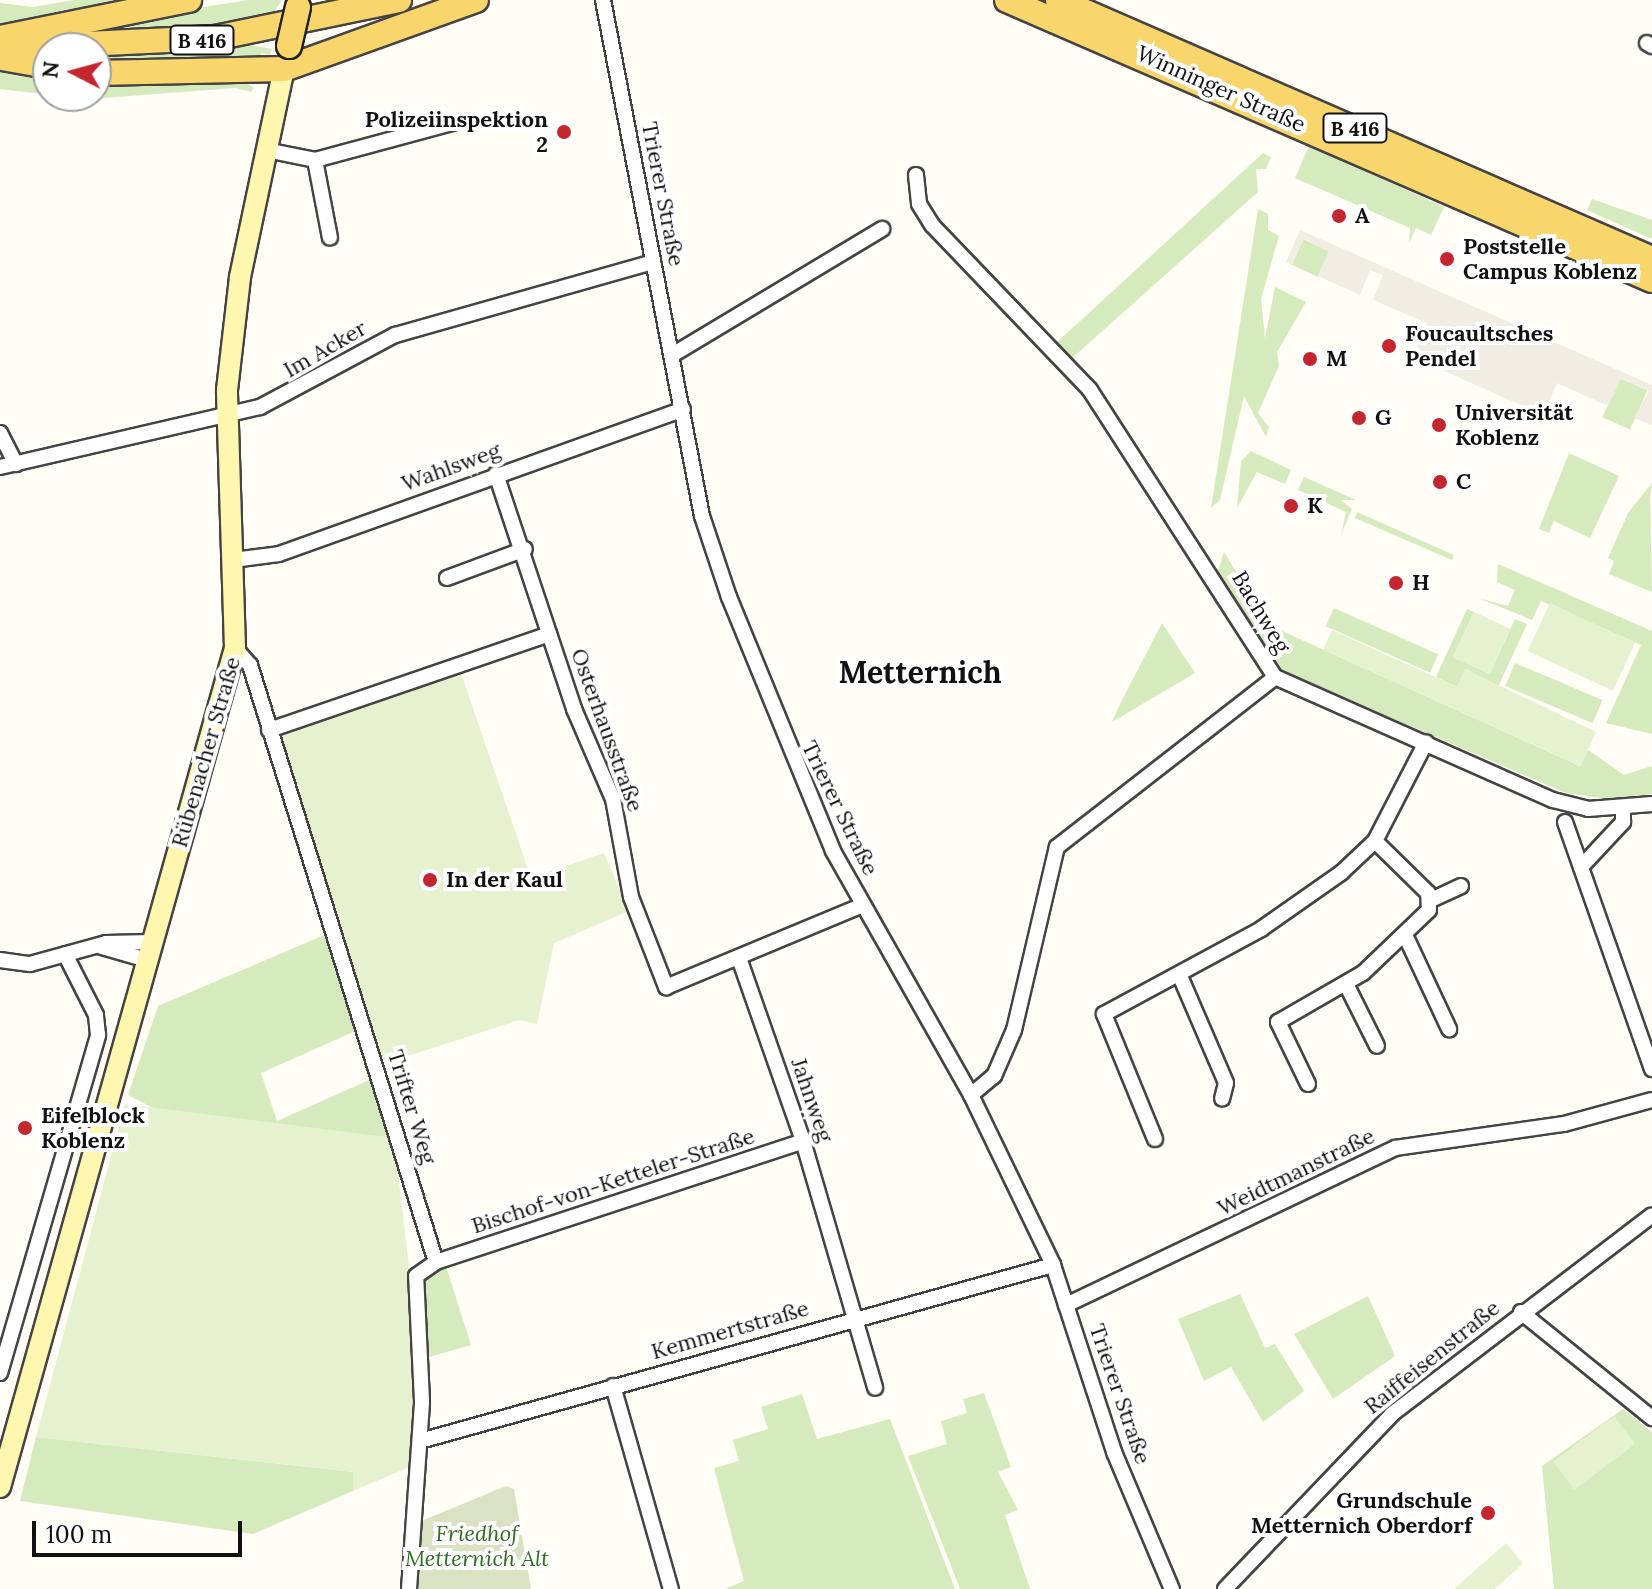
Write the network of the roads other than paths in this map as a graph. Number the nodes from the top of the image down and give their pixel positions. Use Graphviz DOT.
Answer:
graph roads {
  1 [pos="189,0"];
  2 [pos="399,0"];
  3 [pos="476,0"];
  4 [pos="603,0"];
  5 [pos="1007,0"];
  6 [pos="1058,0"];
  7 [pos="299,4"];
  8 [pos="0,38"];
  9 [pos="0,48"];
  10 [pos="0,57"];
  11 [pos="286,57"];
  12 [pos="32,63"];
  13 [pos="112,72"];
  14 [pos="452,123"];
  15 [pos="266,150"];
  16 [pos="315,160"];
  17 [pos="916,175"];
  18 [pos="882,229"];
  19 [pos="330,238"];
  20 [pos="653,262"];
  21 [pos="1652,274"];
  22 [pos="674,354"];
  23 [pos="683,409"];
  24 [pos="226,415"];
  25 [pos="0,433"];
  26 [pos="16,464"];
  27 [pos="0,467"];
  28 [pos="496,474"];
  29 [pos="525,549"];
  30 [pos="233,560"];
  31 [pos="447,578"];
  32 [pos="549,634"];
  33 [pos="235,648"];
  34 [pos="1275,677"];
  35 [pos="269,730"];
  36 [pos="1426,742"];
  37 [pos="1652,804"];
  38 [pos="1623,808"];
  39 [pos="1565,822"];
  40 [pos="1375,841"];
  41 [pos="1581,867"];
  42 [pos="1461,886"];
  43 [pos="1431,900"];
  44 [pos="863,905"];
  45 [pos="1406,937"];
  46 [pos="149,951"];
  47 [pos="65,954"];
  48 [pos="739,958"];
  49 [pos="0,960"];
  50 [pos="1180,976"];
  51 [pos="1346,984"];
  52 [pos="1449,1029"];
  53 [pos="1377,1046"];
  54 [pos="1652,1069"];
  55 [pos="1308,1084"];
  56 [pos="971,1095"];
  57 [pos="1222,1099"];
  58 [pos="1652,1100"];
  59 [pos="1155,1139"];
  60 [pos="803,1141"];
  61 [pos="1652,1215"];
  62 [pos="436,1262"];
  63 [pos="1053,1265"];
  64 [pos="1066,1305"];
  65 [pos="1521,1312"];
  66 [pos="857,1317"];
  67 [pos="4,1342"];
  68 [pos="0,1373"];
  69 [pos="613,1386"];
  70 [pos="875,1388"];
  71 [pos="1652,1418"];
  72 [pos="420,1441"];
  73 [pos="0,1487"];
  74 [pos="409,1589"];
  75 [pos="671,1589"];
  76 [pos="1172,1589"];
  77 [pos="1225,1589"];
  1 -- 8 [label="main road"];
  2 -- 9 [label="main road, B 416"];
  3 -- 11 [label="main road"];
  4 -- 20 [label="street, Trierer Straße"];
  5 -- 21 [label="main road, Winninger Straße / B 416"];
  6 -- 21 [label="main road, Winninger Straße / B 416"];
  7 -- 11 [label="main road, Rübenacher Straße, bridge"];
  10 -- 12 [label="main road"];
  11 -- 13 [label="main road"];
  11 -- 15 [label="main road, Rübenacher Straße"];
  14 -- 16 [label="street"];
  15 -- 16 [label="street"];
  15 -- 24 [label="main road, Rübenacher Straße"];
  16 -- 19 [label="street"];
  17 -- 34 [label="street, Bachweg"];
  18 -- 22 [label="street"];
  20 -- 22 [label="street, Trierer Straße"];
  20 -- 24 [label="street, Im Acker"];
  22 -- 23 [label="street, Trierer Straße"];
  23 -- 28 [label="street, Wahlsweg"];
  23 -- 44 [label="street, Trierer Straße"];
  24 -- 26 [label="street, Im Acker"];
  24 -- 30 [label="main road, Rübenacher Straße"];
  25 -- 26 [label="street"];
  26 -- 27 [label="street, Im Acker"];
  28 -- 29 [label="street, Osterhausstraße"];
  28 -- 30 [label="street, Wahlsweg"];
  29 -- 31 [label="street"];
  29 -- 32 [label="street, Osterhausstraße"];
  30 -- 33 [label="main road, Rübenacher Straße"];
  32 -- 35 [label="street"];
  32 -- 48 [label="street, Osterhausstraße"];
  33 -- 35 [label="street, Trifter Weg"];
  33 -- 46 [label="main road, Rübenacher Straße"];
  34 -- 36 [label="street"];
  34 -- 56 [label="street, Bachweg"];
  35 -- 62 [label="street, Trifter Weg"];
  36 -- 38 [label="street"];
  36 -- 40 [label="street"];
  37 -- 38 [label="street"];
  38 -- 41 [label="street"];
  39 -- 41 [label="street"];
  40 -- 43 [label="street"];
  40 -- 50 [label="street"];
  41 -- 54 [label="street"];
  42 -- 43 [label="street"];
  43 -- 45 [label="street"];
  44 -- 48 [label="street"];
  44 -- 56 [label="street, Trierer Straße"];
  45 -- 51 [label="street"];
  45 -- 52 [label="street"];
  46 -- 47 [label="street"];
  46 -- 73 [label="main road, Rübenacher Straße"];
  47 -- 49 [label="street"];
  47 -- 67 [label="street"];
  48 -- 60 [label="street, Jahnweg"];
  50 -- 57 [label="street"];
  50 -- 59 [label="street"];
  51 -- 53 [label="street"];
  51 -- 55 [label="street"];
  56 -- 63 [label="street, Trierer Straße"];
  58 -- 64 [label="street, Weidtmanstraße"];
  60 -- 62 [label="street, Bischof-von-Ketteler-Straße"];
  60 -- 66 [label="street, Jahnweg"];
  61 -- 65 [label="street, Raiffeisenstraße"];
  62 -- 72 [label="street"];
  63 -- 64 [label="street, Trierer Straße"];
  63 -- 66 [label="street, Kemmertstraße"];
  64 -- 76 [label="street, Trierer Straße"];
  65 -- 71 [label="street"];
  65 -- 77 [label="street, Raiffeisenstraße"];
  66 -- 69 [label="street, Kemmertstraße"];
  66 -- 70 [label="street, Jahnweg"];
  67 -- 68 [label="street"];
  69 -- 72 [label="street, Kemmertstraße"];
  69 -- 75 [label="street"];
  72 -- 74 [label="street"];
}
